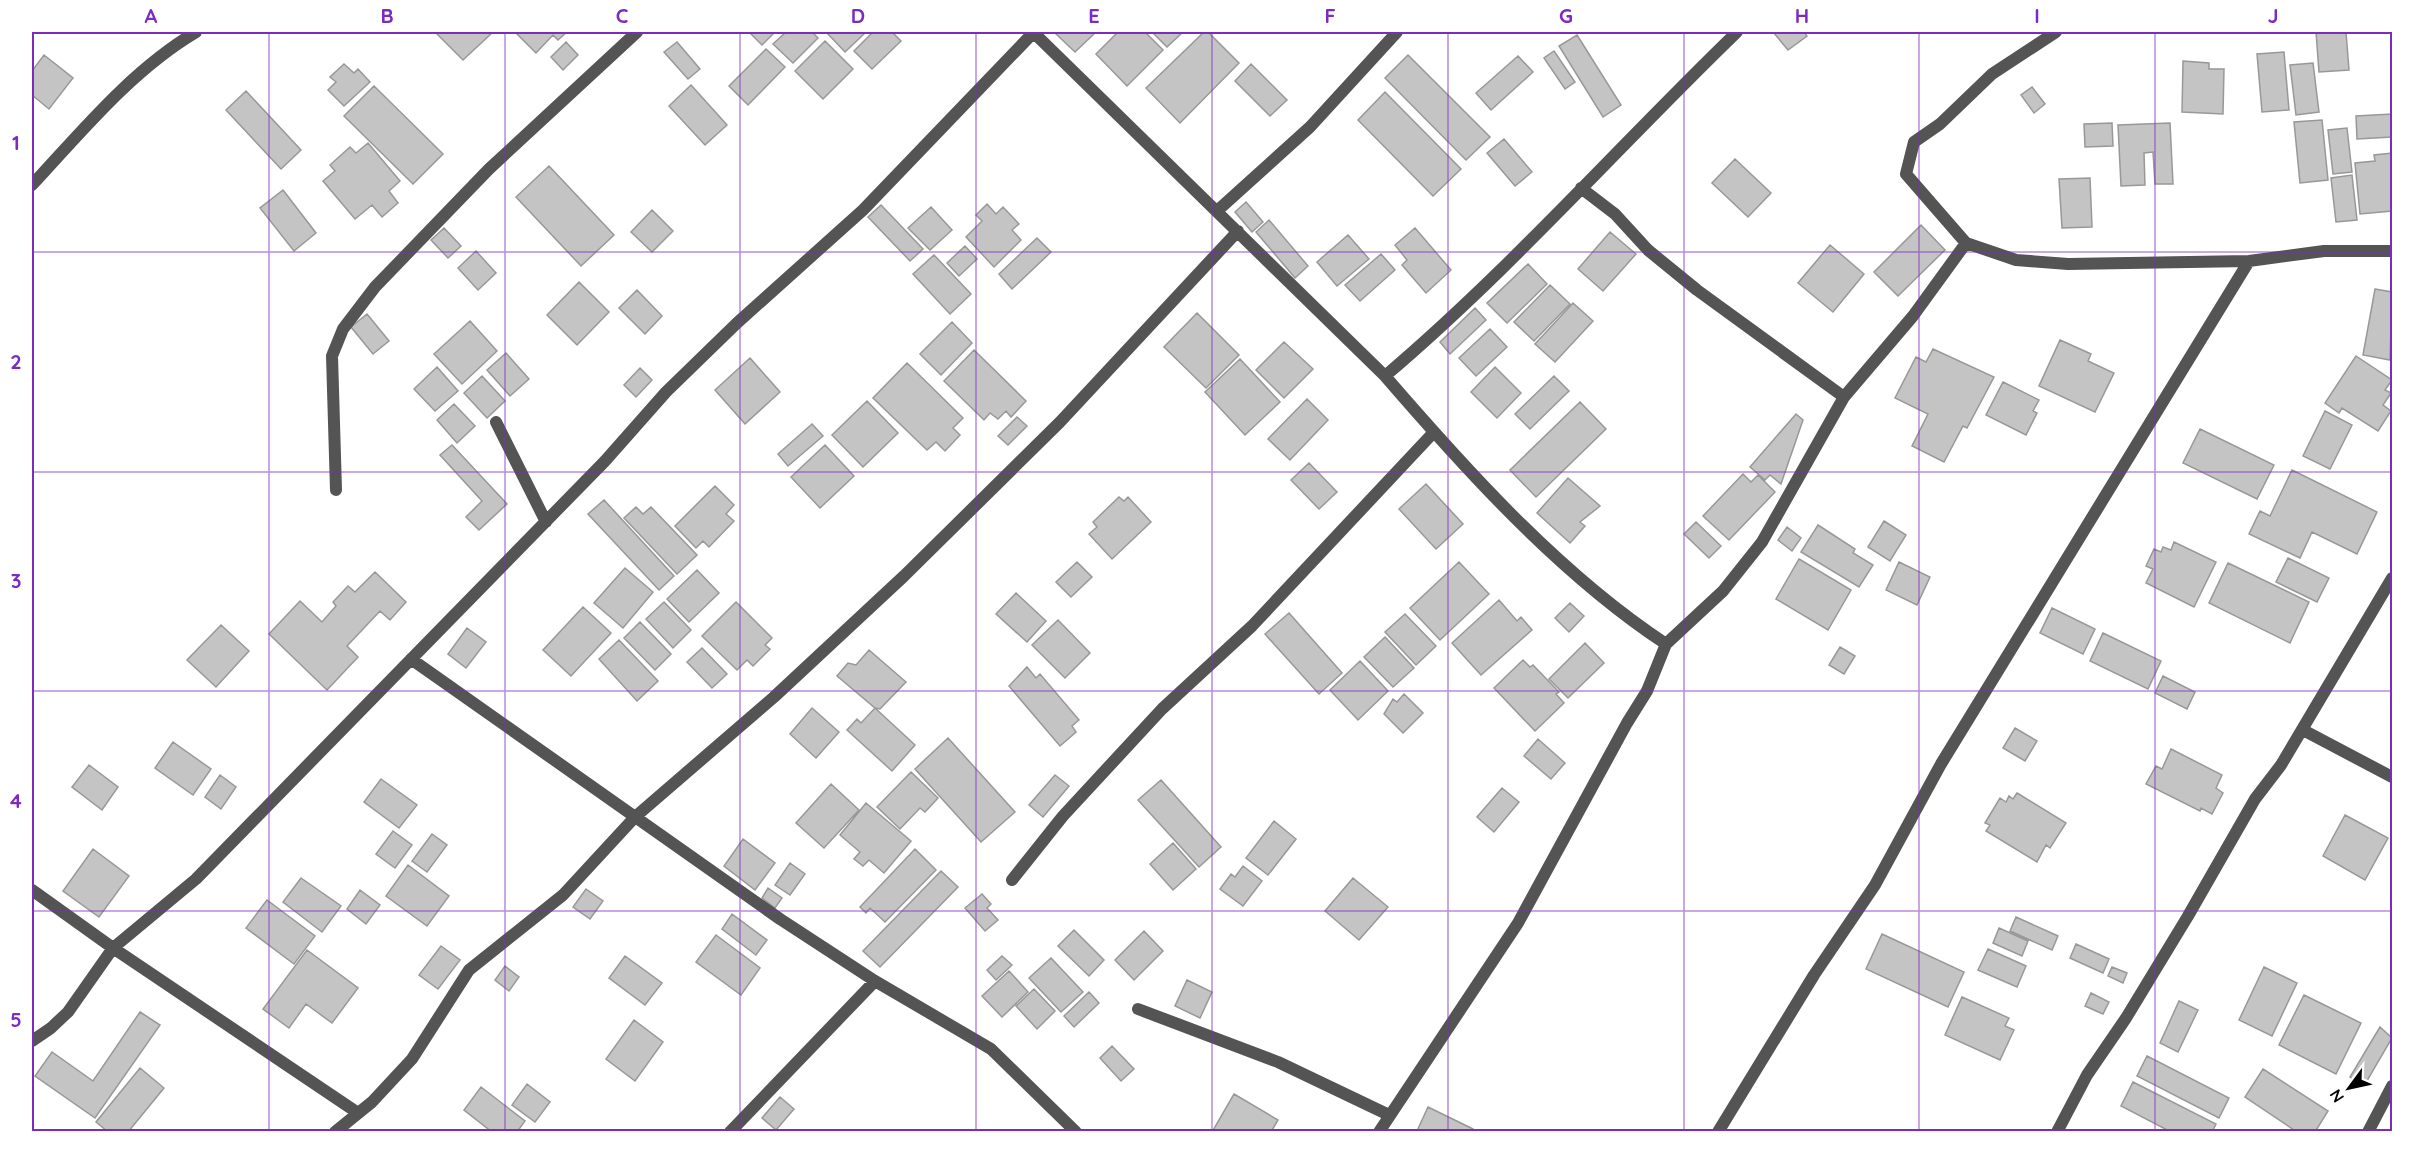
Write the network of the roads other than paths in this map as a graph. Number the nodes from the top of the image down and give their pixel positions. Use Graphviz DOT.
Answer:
graph roads {
  1 [pos="196,32"];
  2 [pos="637,32"];
  3 [pos="1034,32"];
  4 [pos="1397,32"];
  5 [pos="1737,32"];
  6 [pos="2055,32"];
  7 [pos="32,185"];
  8 [pos="1581,188"];
  9 [pos="1217,211"];
  10 [pos="1238,231"];
  11 [pos="1966,243"];
  12 [pos="2392,251"];
  13 [pos="2249,261"];
  14 [pos="1385,376"];
  15 [pos="1844,397"];
  16 [pos="496,422"];
  17 [pos="1434,432"];
  18 [pos="336,490"];
  19 [pos="546,522"];
  20 [pos="2392,578"];
  21 [pos="1666,644"];
  22 [pos="411,659"];
  23 [pos="2303,730"];
  24 [pos="2392,777"];
  25 [pos="635,817"];
  26 [pos="1012,880"];
  27 [pos="32,890"];
  28 [pos="113,948"];
  29 [pos="875,981"];
  30 [pos="1138,1009"];
  31 [pos="32,1041"];
  32 [pos="2392,1086"];
  33 [pos="358,1113"];
  34 [pos="1389,1115"];
  35 [pos="335,1131"];
  36 [pos="730,1131"];
  37 [pos="1076,1131"];
  38 [pos="1379,1131"];
  39 [pos="1718,1131"];
  40 [pos="2057,1131"];
  41 [pos="2368,1131"];
  1 -- 7 [label="street"];
  2 -- 18 [label="street"];
  3 -- 9 [label="street"];
  3 -- 19 [label="street"];
  4 -- 9 [label="street"];
  5 -- 8 [label="street"];
  6 -- 11 [label="street"];
  8 -- 14 [label="street"];
  8 -- 15 [label="street"];
  9 -- 10 [label="street"];
  10 -- 14 [label="street"];
  10 -- 25 [label="street"];
  11 -- 13 [label="street"];
  11 -- 15 [label="street"];
  12 -- 13 [label="street"];
  13 -- 39 [label="street"];
  14 -- 17 [label="street"];
  15 -- 21 [label="street"];
  16 -- 19 [label="street"];
  17 -- 21 [label="street"];
  17 -- 26 [label="street"];
  19 -- 22 [label="street"];
  20 -- 23 [label="street"];
  21 -- 34 [label="street"];
  22 -- 25 [label="street"];
  22 -- 28 [label="street"];
  23 -- 24 [label="street"];
  23 -- 40 [label="street"];
  25 -- 29 [label="street"];
  25 -- 33 [label="street"];
  27 -- 28 [label="street"];
  28 -- 31 [label="street"];
  28 -- 33 [label="street"];
  29 -- 36 [label="street"];
  29 -- 37 [label="street"];
  30 -- 34 [label="street"];
  32 -- 41 [label="street"];
  33 -- 35 [label="street"];
  34 -- 38 [label="street"];
}
